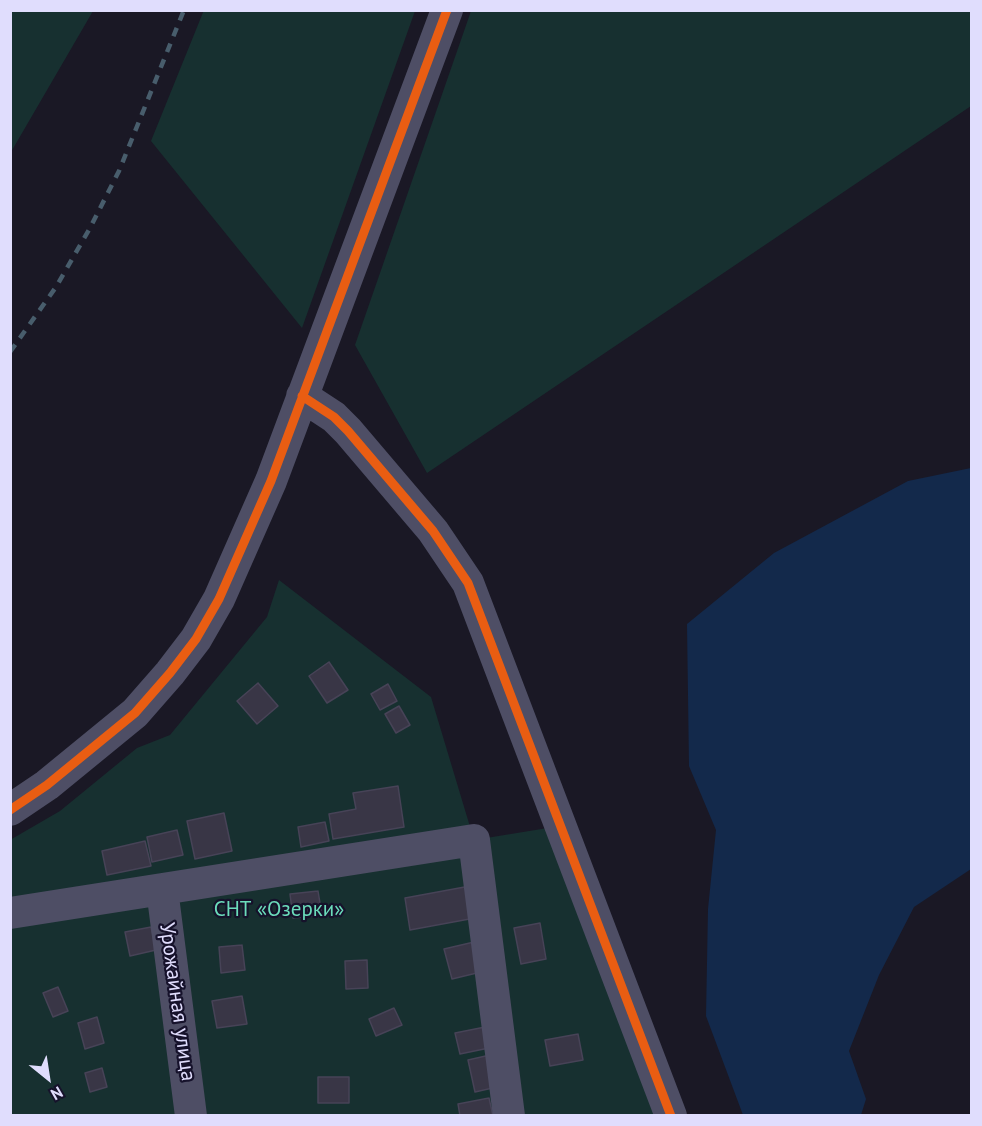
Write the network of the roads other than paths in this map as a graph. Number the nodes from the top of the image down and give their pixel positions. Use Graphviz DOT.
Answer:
graph roads {
  1 [pos="447,10"];
  2 [pos="302,396"];
  3 [pos="10,810"];
  4 [pos="162,889"];
  5 [pos="10,914"];
  6 [pos="191,1116"];
  7 [pos="509,1116"];
  8 [pos="670,1116"];
  1 -- 2 [label="street"];
  2 -- 3 [label="street"];
  2 -- 8 [label="street"];
  4 -- 5 [label="street"];
  4 -- 6 [label="street, Урожайная улица"];
  4 -- 7 [label="street"];
}
